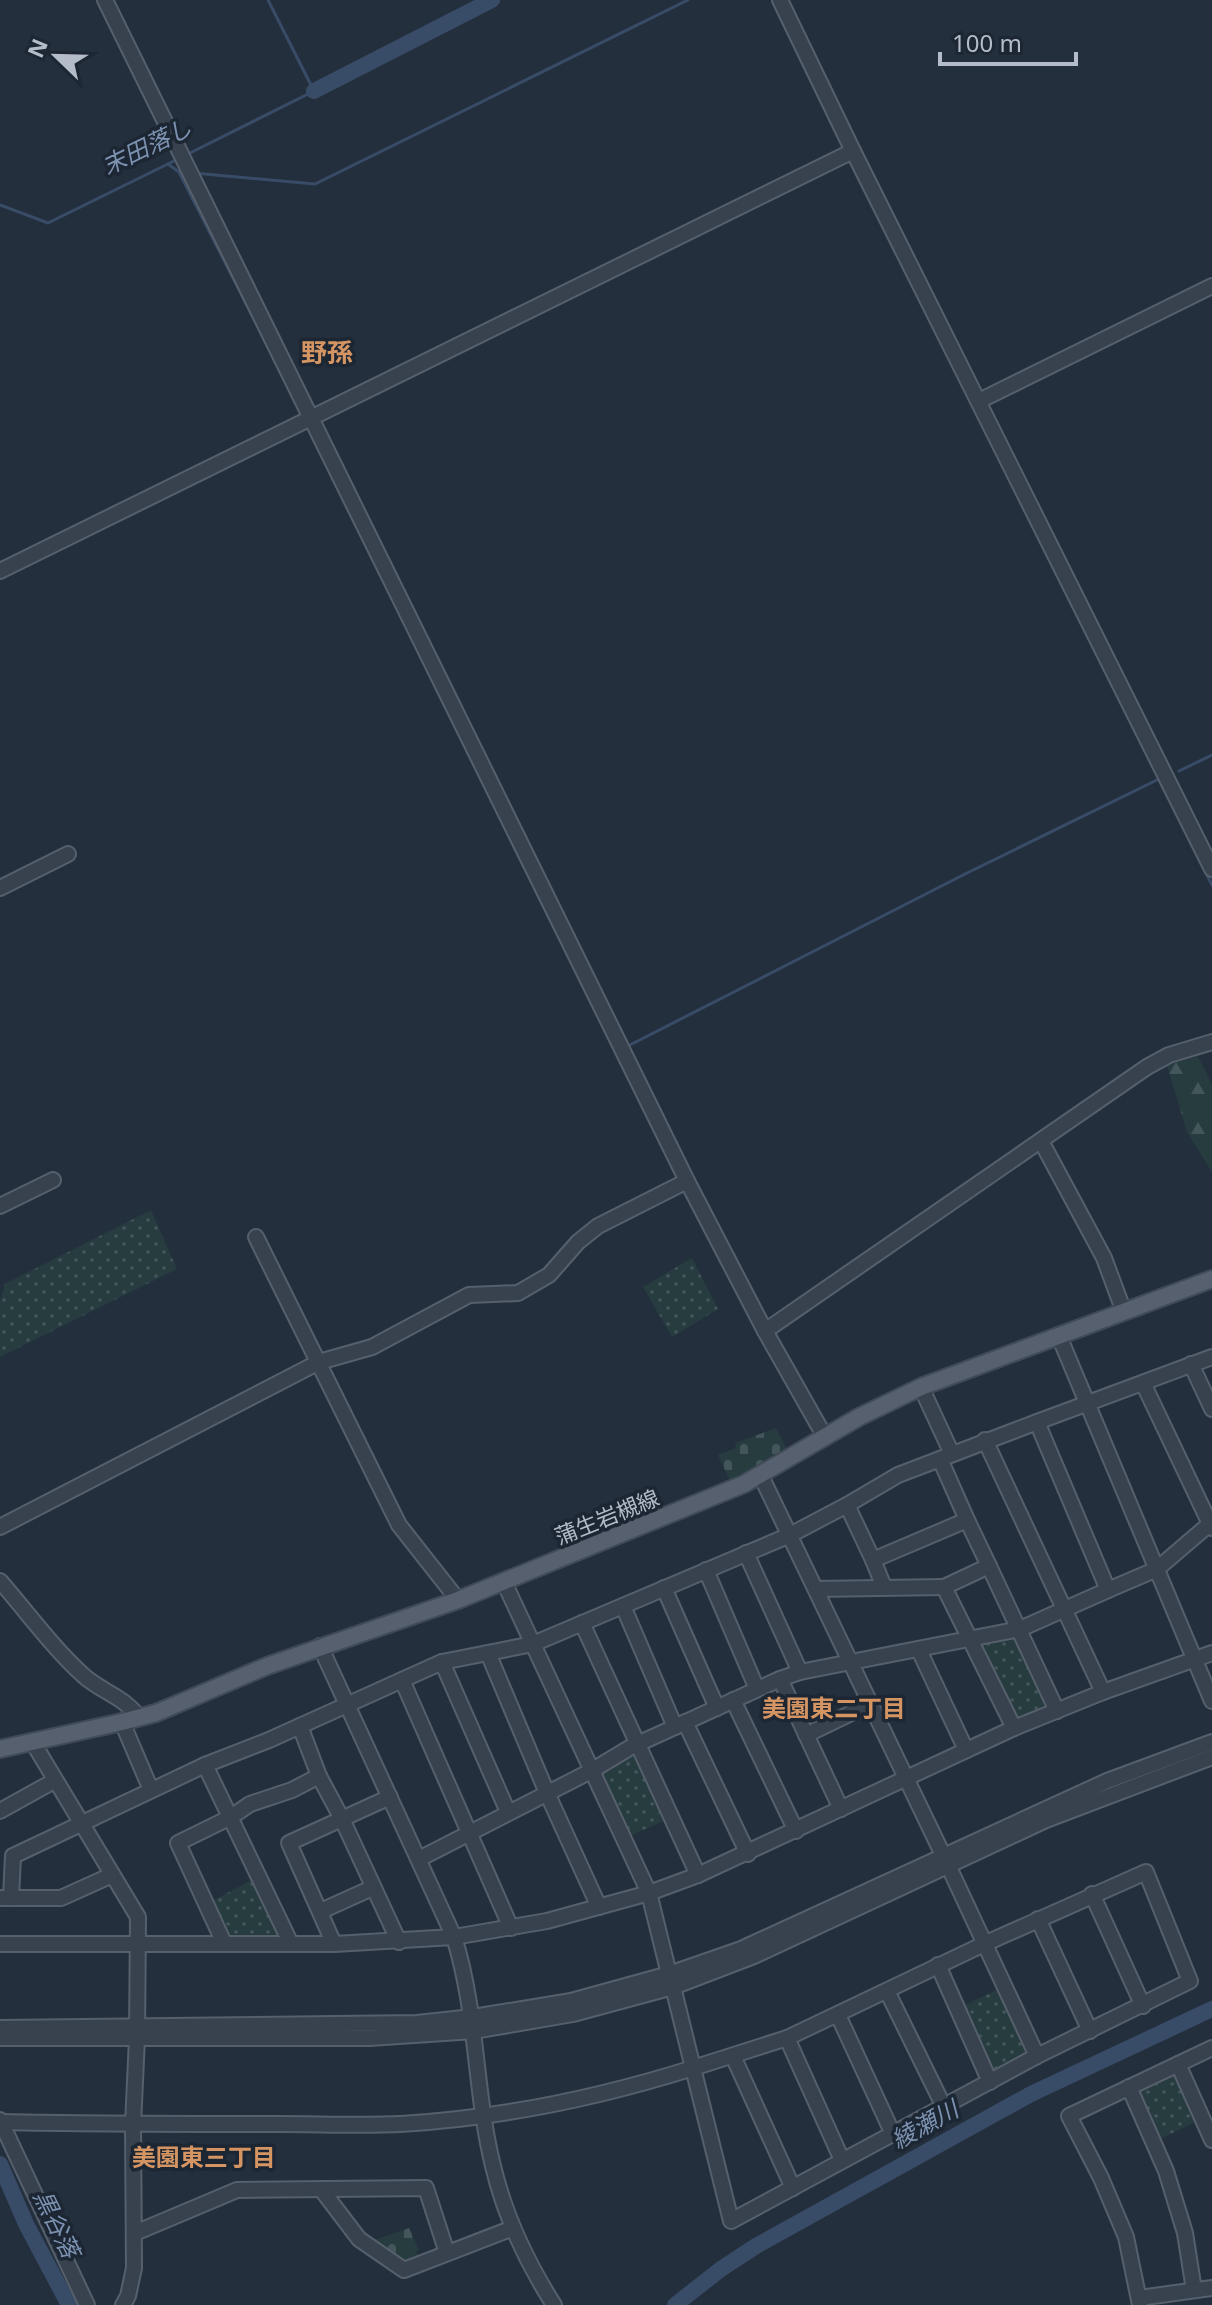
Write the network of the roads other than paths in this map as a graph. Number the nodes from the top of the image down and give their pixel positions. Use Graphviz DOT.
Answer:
graph roads {
  1 [pos="105,0"];
  2 [pos="780,0"];
  3 [pos="853,151"];
  4 [pos="1212,286"];
  5 [pos="979,401"];
  6 [pos="312,417"];
  7 [pos="0,571"];
  8 [pos="68,854"];
  9 [pos="1212,869"];
  10 [pos="0,888"];
  11 [pos="1212,1042"];
  12 [pos="1041,1141"];
  13 [pos="53,1180"];
  14 [pos="687,1181"];
  15 [pos="0,1206"];
  16 [pos="256,1237"];
  17 [pos="1212,1279"];
  18 [pos="1124,1312"];
  19 [pos="765,1331"];
  20 [pos="1059,1336"];
  21 [pos="1212,1357"];
  22 [pos="319,1362"];
  23 [pos="1191,1364"];
  24 [pos="1143,1383"];
  25 [pos="921,1387"];
  26 [pos="1088,1404"];
  27 [pos="1212,1409"];
  28 [pos="1037,1422"];
  29 [pos="825,1437"];
  30 [pos="985,1440"];
  31 [pos="946,1456"];
  32 [pos="761,1476"];
  33 [pos="847,1505"];
  34 [pos="967,1520"];
  35 [pos="1211,1524"];
  36 [pos="0,1527"];
  37 [pos="790,1535"];
  38 [pos="746,1553"];
  39 [pos="873,1560"];
  40 [pos="989,1566"];
  41 [pos="1157,1569"];
  42 [pos="706,1570"];
  43 [pos="0,1581"];
  44 [pos="504,1582"];
  45 [pos="884,1587"];
  46 [pos="944,1587"];
  47 [pos="664,1588"];
  48 [pos="816,1589"];
  49 [pos="1108,1590"];
  50 [pos="458,1600"];
  51 [pos="623,1606"];
  52 [pos="1065,1609"];
  53 [pos="582,1623"];
  54 [pos="1020,1629"];
  55 [pos="969,1641"];
  56 [pos="533,1644"];
  57 [pos="320,1646"];
  58 [pos="919,1650"];
  59 [pos="488,1653"];
  60 [pos="1212,1653"];
  61 [pos="1195,1658"];
  62 [pos="442,1662"];
  63 [pos="851,1662"];
  64 [pos="800,1672"];
  65 [pos="780,1679"];
  66 [pos="402,1680"];
  67 [pos="757,1689"];
  68 [pos="1103,1692"];
  69 [pos="733,1700"];
  70 [pos="1212,1701"];
  71 [pos="347,1704"];
  72 [pos="870,1704"];
  73 [pos="717,1708"];
  74 [pos="1057,1711"];
  75 [pos="131,1720"];
  76 [pos="680,1725"];
  77 [pos="300,1726"];
  78 [pos="1014,1728"];
  79 [pos="806,1735"];
  80 [pos="32,1741"];
  81 [pos="1212,1742"];
  82 [pos="639,1744"];
  83 [pos="0,1749"];
  84 [pos="966,1750"];
  85 [pos="1212,1757"];
  86 [pos="205,1765"];
  87 [pos="591,1771"];
  88 [pos="319,1776"];
  89 [pos="907,1779"];
  90 [pos="54,1781"];
  91 [pos="151,1790"];
  92 [pos="547,1793"];
  93 [pos="390,1797"];
  94 [pos="841,1809"];
  95 [pos="0,1811"];
  96 [pos="508,1812"];
  97 [pos="231,1817"];
  98 [pos="342,1819"];
  99 [pos="80,1824"];
  100 [pos="796,1831"];
  101 [pos="469,1833"];
  102 [pos="748,1854"];
  103 [pos="419,1859"];
  104 [pos="946,1860"];
  105 [pos="112,1875"];
  106 [pos="698,1875"];
  107 [pos="372,1888"];
  108 [pos="649,1893"];
  109 [pos="1092,1894"];
  110 [pos="6,1898"];
  111 [pos="599,1907"];
  112 [pos="321,1911"];
  113 [pos="1038,1919"];
  114 [pos="511,1928"];
  115 [pos="454,1937"];
  116 [pos="399,1942"];
  117 [pos="138,1943"];
  118 [pos="224,1943"];
  119 [pos="0,1944"];
  120 [pos="291,1944"];
  121 [pos="334,1944"];
  122 [pos="984,1944"];
  123 [pos="938,1965"];
  124 [pos="671,1981"];
  125 [pos="887,1991"];
  126 [pos="1143,2006"];
  127 [pos="838,2015"];
  128 [pos="473,2024"];
  129 [pos="0,2028"];
  130 [pos="1090,2031"];
  131 [pos="138,2032"];
  132 [pos="0,2038"];
  133 [pos="787,2038"];
  134 [pos="1212,2048"];
  135 [pos="733,2056"];
  136 [pos="1037,2056"];
  137 [pos="1178,2064"];
  138 [pos="693,2068"];
  139 [pos="990,2082"];
  140 [pos="1129,2087"];
  141 [pos="944,2107"];
  142 [pos="484,2115"];
  143 [pos="0,2121"];
  144 [pos="133,2125"];
  145 [pos="893,2134"];
  146 [pos="1212,2140"];
  147 [pos="842,2160"];
  148 [pos="793,2188"];
  149 [pos="321,2189"];
  150 [pos="513,2228"];
  151 [pos="135,2233"];
  152 [pos="447,2253"];
  153 [pos="1212,2288"];
  154 [pos="1194,2290"];
  155 [pos="1139,2301"];
  156 [pos="87,2305"];
  157 [pos="123,2305"];
  158 [pos="554,2305"];
  1 -- 6 [label="street"];
  2 -- 3 [label="street"];
  3 -- 5 [label="street"];
  3 -- 6 [label="street"];
  4 -- 5 [label="street"];
  5 -- 9 [label="street"];
  6 -- 7 [label="street"];
  6 -- 14 [label="street"];
  8 -- 10 [label="street"];
  11 -- 12 [label="street"];
  12 -- 18 [label="street"];
  12 -- 19 [label="street"];
  13 -- 15 [label="street"];
  14 -- 19 [label="street"];
  14 -- 22 [label="street"];
  16 -- 22 [label="street"];
  17 -- 18 [label="main road, 蒲生岩槻線"];
  18 -- 20 [label="main road, 蒲生岩槻線"];
  19 -- 29 [label="street"];
  20 -- 25 [label="main road, 蒲生岩槻線"];
  20 -- 26 [label="street"];
  21 -- 23 [label="street"];
  22 -- 36 [label="street"];
  22 -- 50 [label="street"];
  23 -- 24 [label="street"];
  23 -- 27 [label="street"];
  24 -- 26 [label="street"];
  24 -- 35 [label="street"];
  25 -- 29 [label="main road, 蒲生岩槻線"];
  25 -- 31 [label="street"];
  26 -- 28 [label="street"];
  26 -- 41 [label="street"];
  28 -- 30 [label="street"];
  28 -- 49 [label="street"];
  29 -- 32 [label="main road, 蒲生岩槻線"];
  30 -- 31 [label="street"];
  30 -- 52 [label="street"];
  31 -- 33 [label="street"];
  31 -- 34 [label="street"];
  32 -- 37 [label="street"];
  32 -- 44 [label="main road, 蒲生岩槻線"];
  33 -- 37 [label="street"];
  33 -- 39 [label="street"];
  34 -- 39 [label="street"];
  34 -- 40 [label="street"];
  35 -- 41 [label="street"];
  37 -- 38 [label="street"];
  37 -- 48 [label="street"];
  38 -- 42 [label="street"];
  38 -- 64 [label="street"];
  39 -- 45 [label="street"];
  40 -- 46 [label="street"];
  40 -- 54 [label="street"];
  41 -- 49 [label="street"];
  41 -- 61 [label="street"];
  42 -- 47 [label="street"];
  42 -- 67 [label="street"];
  43 -- 75 [label="street"];
  44 -- 50 [label="main road, 蒲生岩槻線"];
  44 -- 56 [label="street"];
  45 -- 46 [label="street"];
  45 -- 48 [label="street"];
  46 -- 55 [label="street"];
  47 -- 51 [label="street"];
  47 -- 73 [label="street"];
  48 -- 63 [label="street"];
  49 -- 52 [label="street"];
  50 -- 57 [label="main road, 蒲生岩槻線"];
  51 -- 53 [label="street"];
  51 -- 76 [label="street"];
  52 -- 54 [label="street"];
  52 -- 68 [label="street"];
  53 -- 56 [label="street"];
  53 -- 82 [label="street"];
  54 -- 55 [label="street"];
  54 -- 74 [label="street"];
  55 -- 58 [label="street"];
  55 -- 78 [label="street"];
  56 -- 59 [label="street"];
  56 -- 87 [label="street"];
  57 -- 71 [label="street"];
  57 -- 75 [label="main road, 蒲生岩槻線"];
  58 -- 63 [label="street"];
  58 -- 84 [label="street"];
  59 -- 62 [label="street"];
  59 -- 92 [label="street"];
  60 -- 61 [label="street"];
  61 -- 68 [label="street"];
  61 -- 70 [label="street"];
  62 -- 66 [label="street"];
  62 -- 96 [label="street"];
  63 -- 64 [label="street"];
  63 -- 72 [label="street"];
  64 -- 65 [label="street"];
  65 -- 67 [label="street"];
  65 -- 79 [label="street"];
  66 -- 71 [label="street"];
  66 -- 101 [label="street"];
  67 -- 69 [label="street"];
  68 -- 74 [label="street"];
  69 -- 73 [label="street"];
  69 -- 100 [label="street"];
  71 -- 77 [label="street"];
  71 -- 93 [label="street"];
  72 -- 79 [label="street"];
  72 -- 89 [label="street"];
  73 -- 76 [label="street"];
  74 -- 78 [label="street"];
  75 -- 80 [label="main road, 蒲生岩槻線"];
  75 -- 91 [label="street"];
  76 -- 82 [label="street"];
  76 -- 102 [label="street"];
  77 -- 86 [label="street"];
  77 -- 88 [label="street"];
  78 -- 84 [label="street"];
  79 -- 94 [label="street"];
  80 -- 83 [label="main road, 蒲生岩槻線"];
  80 -- 90 [label="street"];
  81 -- 104 [label="street"];
  82 -- 87 [label="street"];
  82 -- 106 [label="street"];
  84 -- 89 [label="street"];
  85 -- 104 [label="street"];
  86 -- 91 [label="street"];
  86 -- 97 [label="street"];
  87 -- 92 [label="street"];
  87 -- 108 [label="street"];
  88 -- 97 [label="street"];
  88 -- 98 [label="street"];
  89 -- 94 [label="street"];
  89 -- 104 [label="street"];
  90 -- 95 [label="street"];
  90 -- 99 [label="street"];
  91 -- 99 [label="street"];
  92 -- 96 [label="street"];
  92 -- 111 [label="street"];
  93 -- 98 [label="street"];
  93 -- 103 [label="street"];
  94 -- 100 [label="street"];
  96 -- 101 [label="street"];
  97 -- 118 [label="street"];
  97 -- 120 [label="street"];
  98 -- 107 [label="street"];
  98 -- 112 [label="street"];
  99 -- 105 [label="street"];
  99 -- 110 [label="street"];
  100 -- 102 [label="street"];
  101 -- 103 [label="street"];
  101 -- 114 [label="street"];
  102 -- 106 [label="street"];
  103 -- 115 [label="street"];
  104 -- 122 [label="street"];
  104 -- 124 [label="street"];
  105 -- 110 [label="street"];
  105 -- 117 [label="street"];
  106 -- 108 [label="street"];
  107 -- 112 [label="street"];
  107 -- 116 [label="street"];
  108 -- 111 [label="street"];
  108 -- 124 [label="street"];
  109 -- 113 [label="street"];
  109 -- 126 [label="street"];
  109 -- 126 [label="street"];
  111 -- 114 [label="street"];
  112 -- 121 [label="street"];
  113 -- 122 [label="street"];
  113 -- 130 [label="street"];
  114 -- 115 [label="street"];
  115 -- 116 [label="street"];
  115 -- 128 [label="street"];
  116 -- 121 [label="street"];
  117 -- 118 [label="street"];
  117 -- 119 [label="street"];
  117 -- 131 [label="street"];
  118 -- 120 [label="street"];
  120 -- 121 [label="street"];
  122 -- 123 [label="street"];
  122 -- 136 [label="street"];
  123 -- 125 [label="street"];
  123 -- 139 [label="street"];
  124 -- 128 [label="street"];
  124 -- 138 [label="street"];
  125 -- 127 [label="street"];
  125 -- 141 [label="street"];
  126 -- 130 [label="street"];
  127 -- 133 [label="street"];
  127 -- 145 [label="street"];
  128 -- 131 [label="street"];
  128 -- 142 [label="street"];
  129 -- 131 [label="street"];
  130 -- 136 [label="street"];
  131 -- 132 [label="street"];
  131 -- 144 [label="street"];
  133 -- 135 [label="street"];
  133 -- 147 [label="street"];
  134 -- 137 [label="street"];
  135 -- 138 [label="street"];
  135 -- 148 [label="street"];
  136 -- 139 [label="street"];
  137 -- 140 [label="street"];
  137 -- 146 [label="street"];
  138 -- 142 [label="street"];
  138 -- 148 [label="street"];
  139 -- 141 [label="street"];
  140 -- 154 [label="street"];
  140 -- 155 [label="street"];
  141 -- 145 [label="street"];
  142 -- 144 [label="street"];
  142 -- 150 [label="street"];
  143 -- 144 [label="street"];
  143 -- 156 [label="street"];
  144 -- 151 [label="street"];
  145 -- 147 [label="street"];
  147 -- 148 [label="street"];
  149 -- 151 [label="street"];
  149 -- 152 [label="street"];
  149 -- 152 [label="street"];
  150 -- 152 [label="street"];
  150 -- 158 [label="street"];
  151 -- 157 [label="street"];
  153 -- 154 [label="street"];
  154 -- 155 [label="street"];
}
